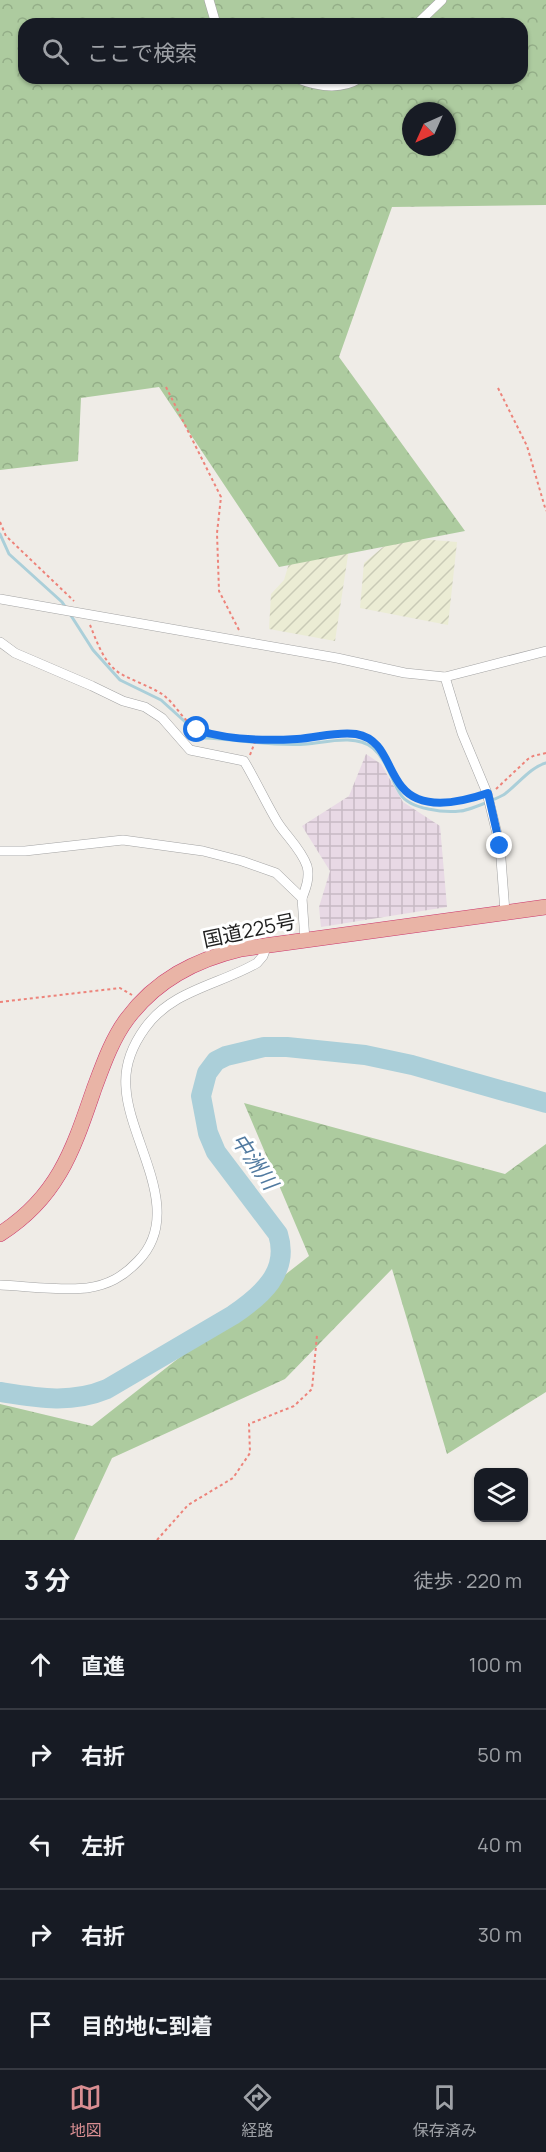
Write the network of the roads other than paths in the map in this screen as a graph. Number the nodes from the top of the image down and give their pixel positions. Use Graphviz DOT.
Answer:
graph roads {
  1 [pos="209,0"];
  2 [pos="442,0"];
  3 [pos="214,18"];
  4 [pos="423,18"];
  5 [pos="311,84"];
  6 [pos="343,84"];
  7 [pos="0,599"];
  8 [pos="0,642"];
  9 [pos="546,651"];
  10 [pos="445,677"];
  11 [pos="0,851"];
  12 [pos="302,898"];
  13 [pos="546,907"];
  14 [pos="505,912"];
  15 [pos="305,940"];
  16 [pos="267,945"];
  17 [pos="0,1234"];
  18 [pos="0,1285"];
  1 -- 3 [label="street"];
  2 -- 4 [label="street"];
  5 -- 6 [label="street"];
  7 -- 10 [label="street"];
  8 -- 12 [label="street"];
  9 -- 10 [label="street"];
  10 -- 14 [label="street"];
  11 -- 12 [label="street"];
  12 -- 15 [label="street"];
  13 -- 14 [label="highway, 国道225号"];
  14 -- 15 [label="highway, 国道225号"];
  15 -- 16 [label="highway, 国道225号"];
  16 -- 17 [label="highway, 国道225号"];
  16 -- 18 [label="street"];
}
